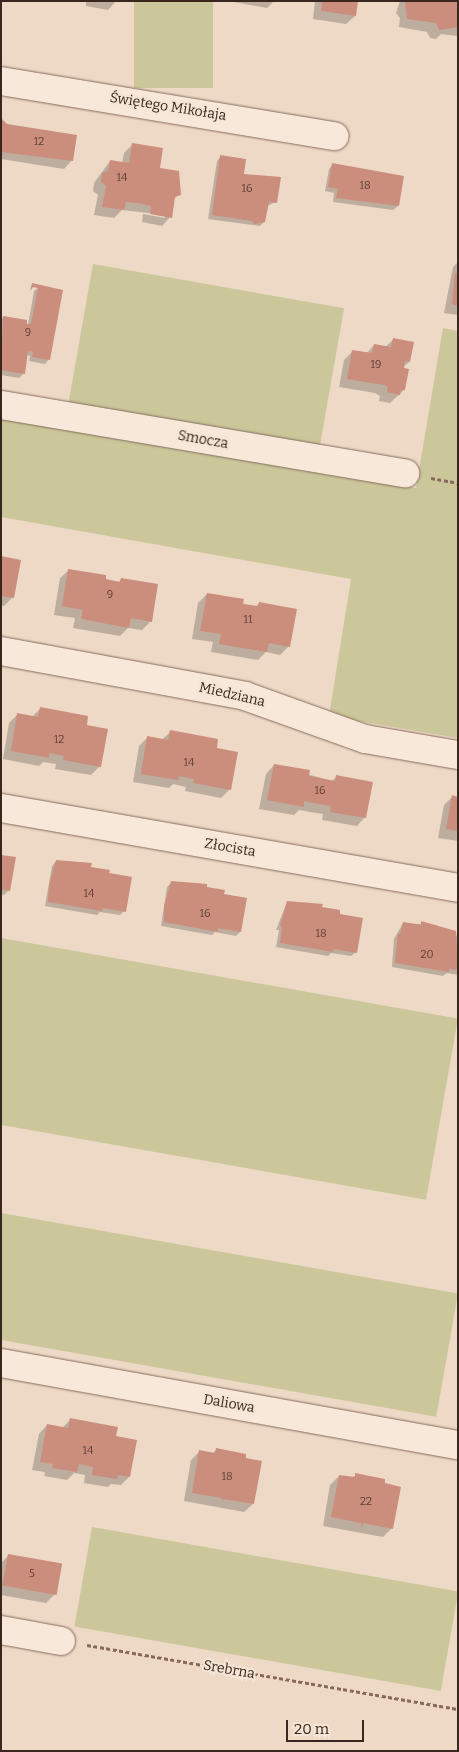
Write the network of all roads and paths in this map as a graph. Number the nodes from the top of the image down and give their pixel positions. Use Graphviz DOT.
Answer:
graph roads {
  1 [pos="1,81"];
  2 [pos="335,136"];
  3 [pos="1,405"];
  4 [pos="405,473"];
  5 [pos="1,651"];
  6 [pos="458,755"];
  7 [pos="1,808"];
  8 [pos="458,888"];
  9 [pos="1,1363"];
  10 [pos="458,1445"];
  11 [pos="1,1630"];
  12 [pos="61,1640"];
  13 [pos="458,1709"];
  1 -- 2 [label="street, Świętego Mikołaja"];
  3 -- 4 [label="street, Smocza"];
  5 -- 6 [label="street, Miedziana"];
  7 -- 8 [label="street, Złocista"];
  9 -- 10 [label="street, Daliowa"];
  11 -- 12 [label="street"];
  12 -- 13 [label="path, Srebrna"];
}
